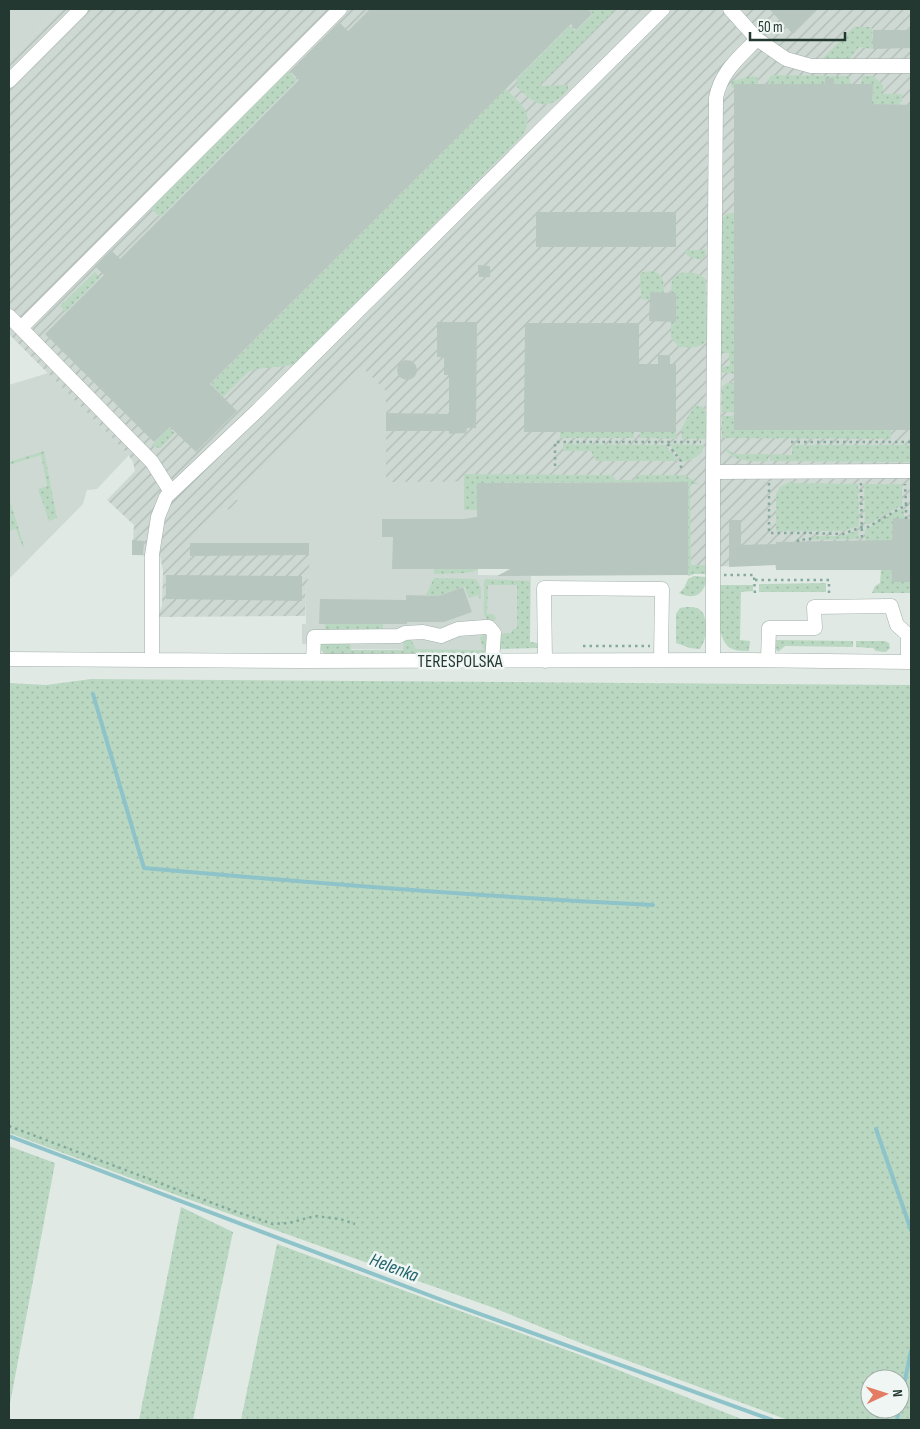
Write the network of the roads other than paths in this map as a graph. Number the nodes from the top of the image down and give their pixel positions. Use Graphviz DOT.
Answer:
graph roads {
  1 [pos="81,9"];
  2 [pos="340,9"];
  3 [pos="663,9"];
  4 [pos="730,9"];
  5 [pos="757,39"];
  6 [pos="911,66"];
  7 [pos="9,81"];
  8 [pos="9,316"];
  9 [pos="21,328"];
  10 [pos="713,472"];
  11 [pos="908,477"];
  12 [pos="171,492"];
  13 [pos="9,659"];
  14 [pos="152,660"];
  15 [pos="661,660"];
  16 [pos="713,660"];
  17 [pos="768,660"];
  18 [pos="313,661"];
  19 [pos="492,661"];
  20 [pos="545,661"];
  21 [pos="909,662"];
  1 -- 7 [label="street"];
  2 -- 9 [label="street"];
  3 -- 12 [label="street"];
  4 -- 5 [label="street"];
  5 -- 6 [label="street"];
  5 -- 10 [label="street"];
  8 -- 9 [label="street"];
  9 -- 12 [label="street"];
  10 -- 11 [label="street"];
  10 -- 16 [label="street"];
  12 -- 14 [label="street"];
  13 -- 14 [label="street, TERESPOLSKA"];
  14 -- 18 [label="street, TERESPOLSKA"];
  15 -- 16 [label="street, TERESPOLSKA"];
  15 -- 20 [label="street, TERESPOLSKA"];
  15 -- 20 [label="street"];
  16 -- 17 [label="street, TERESPOLSKA"];
  17 -- 21 [label="street, TERESPOLSKA"];
  17 -- 21 [label="street"];
  18 -- 19 [label="street, TERESPOLSKA"];
  18 -- 19 [label="street"];
  19 -- 20 [label="street, TERESPOLSKA"];
}
